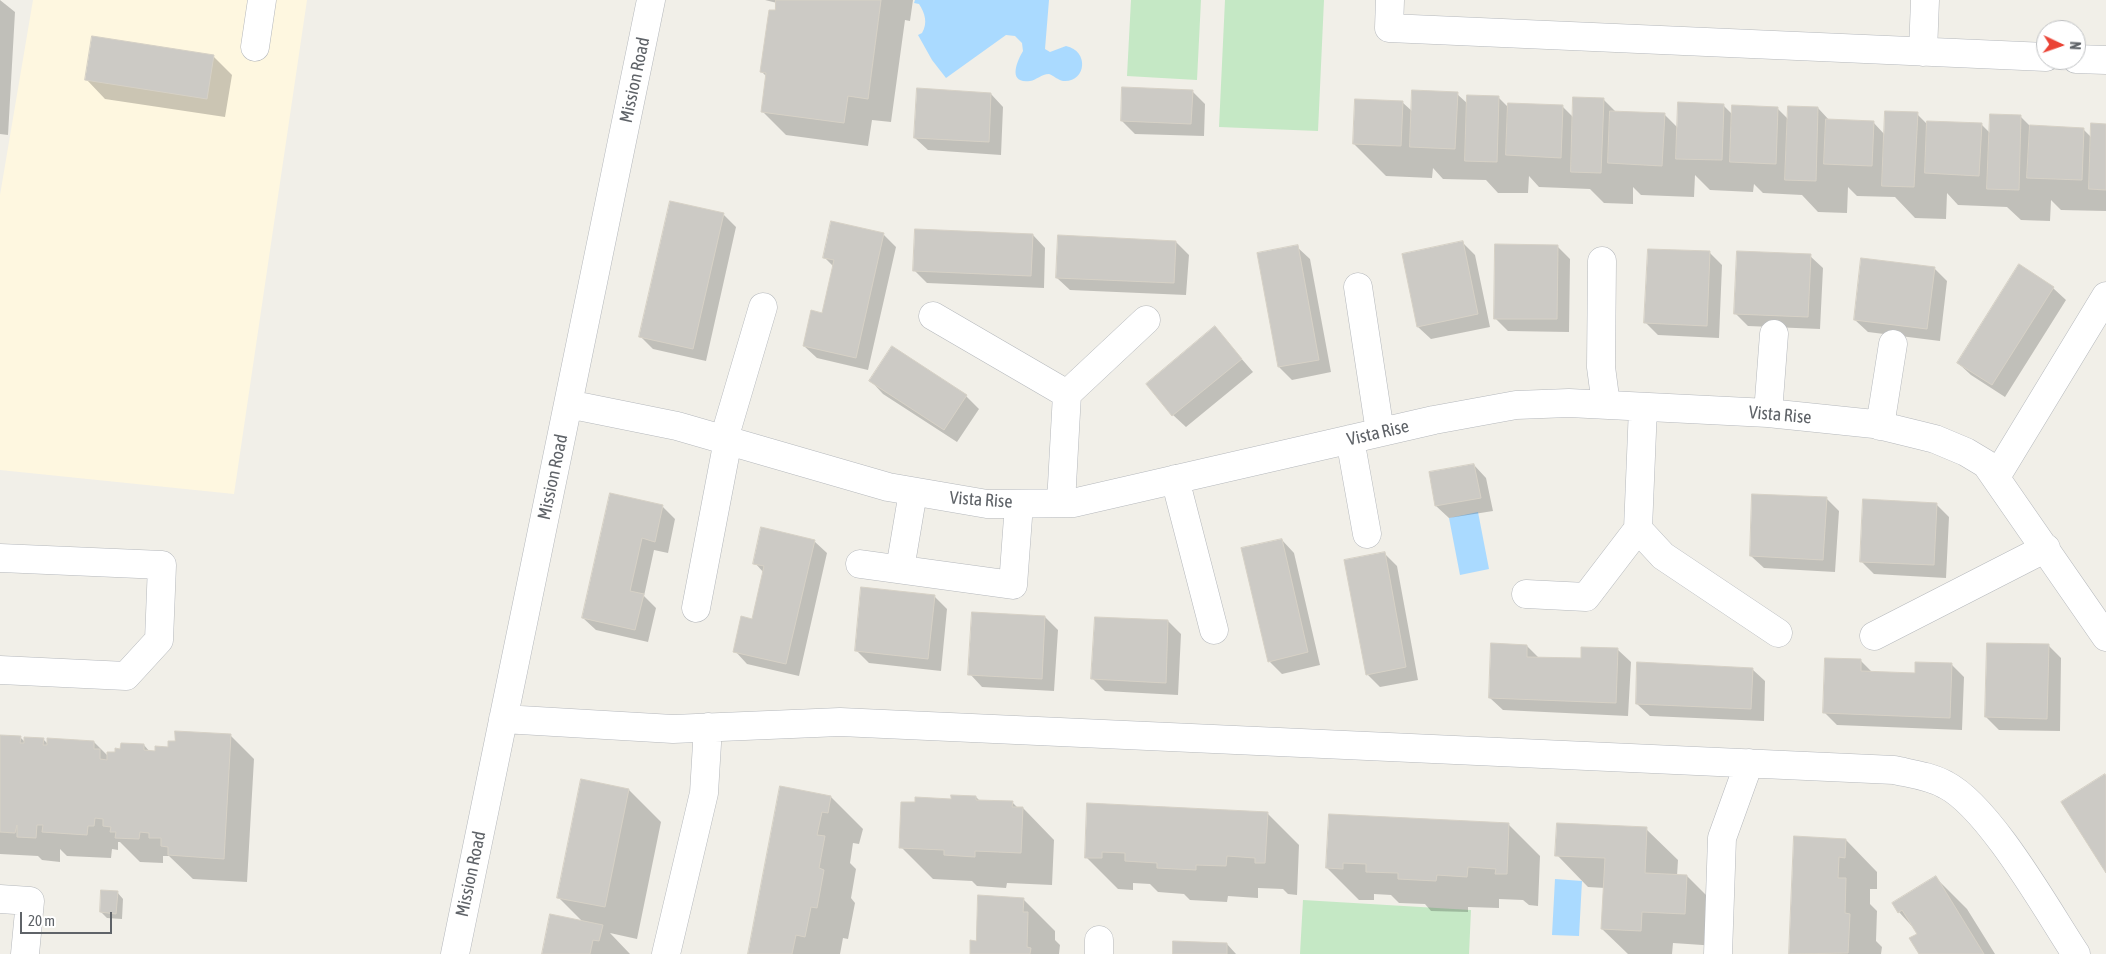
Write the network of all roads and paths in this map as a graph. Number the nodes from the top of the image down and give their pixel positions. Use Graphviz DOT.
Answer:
graph roads {
  1 [pos="262,0"];
  2 [pos="652,0"];
  3 [pos="1390,0"];
  4 [pos="1925,0"];
  5 [pos="255,47"];
  6 [pos="1923,52"];
  7 [pos="2036,57"];
  8 [pos="2086,59"];
  9 [pos="2106,60"];
  10 [pos="1602,261"];
  11 [pos="1358,287"];
  12 [pos="2106,296"];
  13 [pos="762,307"];
  14 [pos="933,316"];
  15 [pos="1146,320"];
  16 [pos="1774,334"];
  17 [pos="1892,344"];
  18 [pos="1067,394"];
  19 [pos="568,404"];
  20 [pos="1606,405"];
  21 [pos="1643,407"];
  22 [pos="1768,413"];
  23 [pos="1880,426"];
  24 [pos="1380,432"];
  25 [pos="1350,439"];
  26 [pos="726,440"];
  27 [pos="1996,477"];
  28 [pos="1175,479"];
  29 [pos="913,492"];
  30 [pos="1061,503"];
  31 [pos="1018,504"];
  32 [pos="1638,528"];
  33 [pos="1367,534"];
  34 [pos="2046,548"];
  35 [pos="0,558"];
  36 [pos="860,564"];
  37 [pos="900,570"];
  38 [pos="1526,594"];
  39 [pos="696,608"];
  40 [pos="1214,630"];
  41 [pos="1778,633"];
  42 [pos="1874,636"];
  43 [pos="2106,637"];
  44 [pos="0,670"];
  45 [pos="503,719"];
  46 [pos="708,727"];
  47 [pos="1750,763"];
  48 [pos="0,899"];
  49 [pos="26,954"];
  50 [pos="455,954"];
  51 [pos="666,954"];
  52 [pos="1718,954"];
  53 [pos="2076,954"];
  1 -- 5 [label="street"];
  2 -- 19 [label="street, Mission Road"];
  3 -- 6 [label="street"];
  4 -- 6 [label="street"];
  6 -- 7 [label="street"];
  8 -- 9 [label="street"];
  10 -- 20 [label="street"];
  11 -- 24 [label="street"];
  12 -- 27 [label="street"];
  13 -- 26 [label="street"];
  14 -- 18 [label="street"];
  15 -- 18 [label="street"];
  16 -- 22 [label="street"];
  17 -- 23 [label="street"];
  18 -- 30 [label="street"];
  19 -- 26 [label="street, Vista Rise"];
  19 -- 45 [label="street, Mission Road"];
  20 -- 21 [label="street, Vista Rise"];
  20 -- 24 [label="street, Vista Rise"];
  21 -- 22 [label="street, Vista Rise"];
  21 -- 32 [label="street"];
  22 -- 23 [label="street, Vista Rise"];
  23 -- 27 [label="street, Vista Rise"];
  24 -- 25 [label="street, Vista Rise"];
  25 -- 28 [label="street, Vista Rise"];
  25 -- 33 [label="street"];
  26 -- 29 [label="street, Vista Rise"];
  26 -- 39 [label="street"];
  27 -- 34 [label="street, Vista Rise"];
  28 -- 30 [label="street, Vista Rise"];
  28 -- 40 [label="street"];
  29 -- 31 [label="street, Vista Rise"];
  29 -- 37 [label="street"];
  30 -- 31 [label="street, Vista Rise"];
  31 -- 37 [label="street"];
  32 -- 38 [label="street"];
  32 -- 41 [label="street"];
  34 -- 42 [label="street"];
  34 -- 43 [label="street, Vista Rise"];
  35 -- 44 [label="street"];
  36 -- 37 [label="street"];
  45 -- 46 [label="street"];
  45 -- 50 [label="street, Mission Road"];
  46 -- 47 [label="street"];
  46 -- 51 [label="street"];
  47 -- 52 [label="street"];
  47 -- 53 [label="street"];
  48 -- 49 [label="street"];
}
